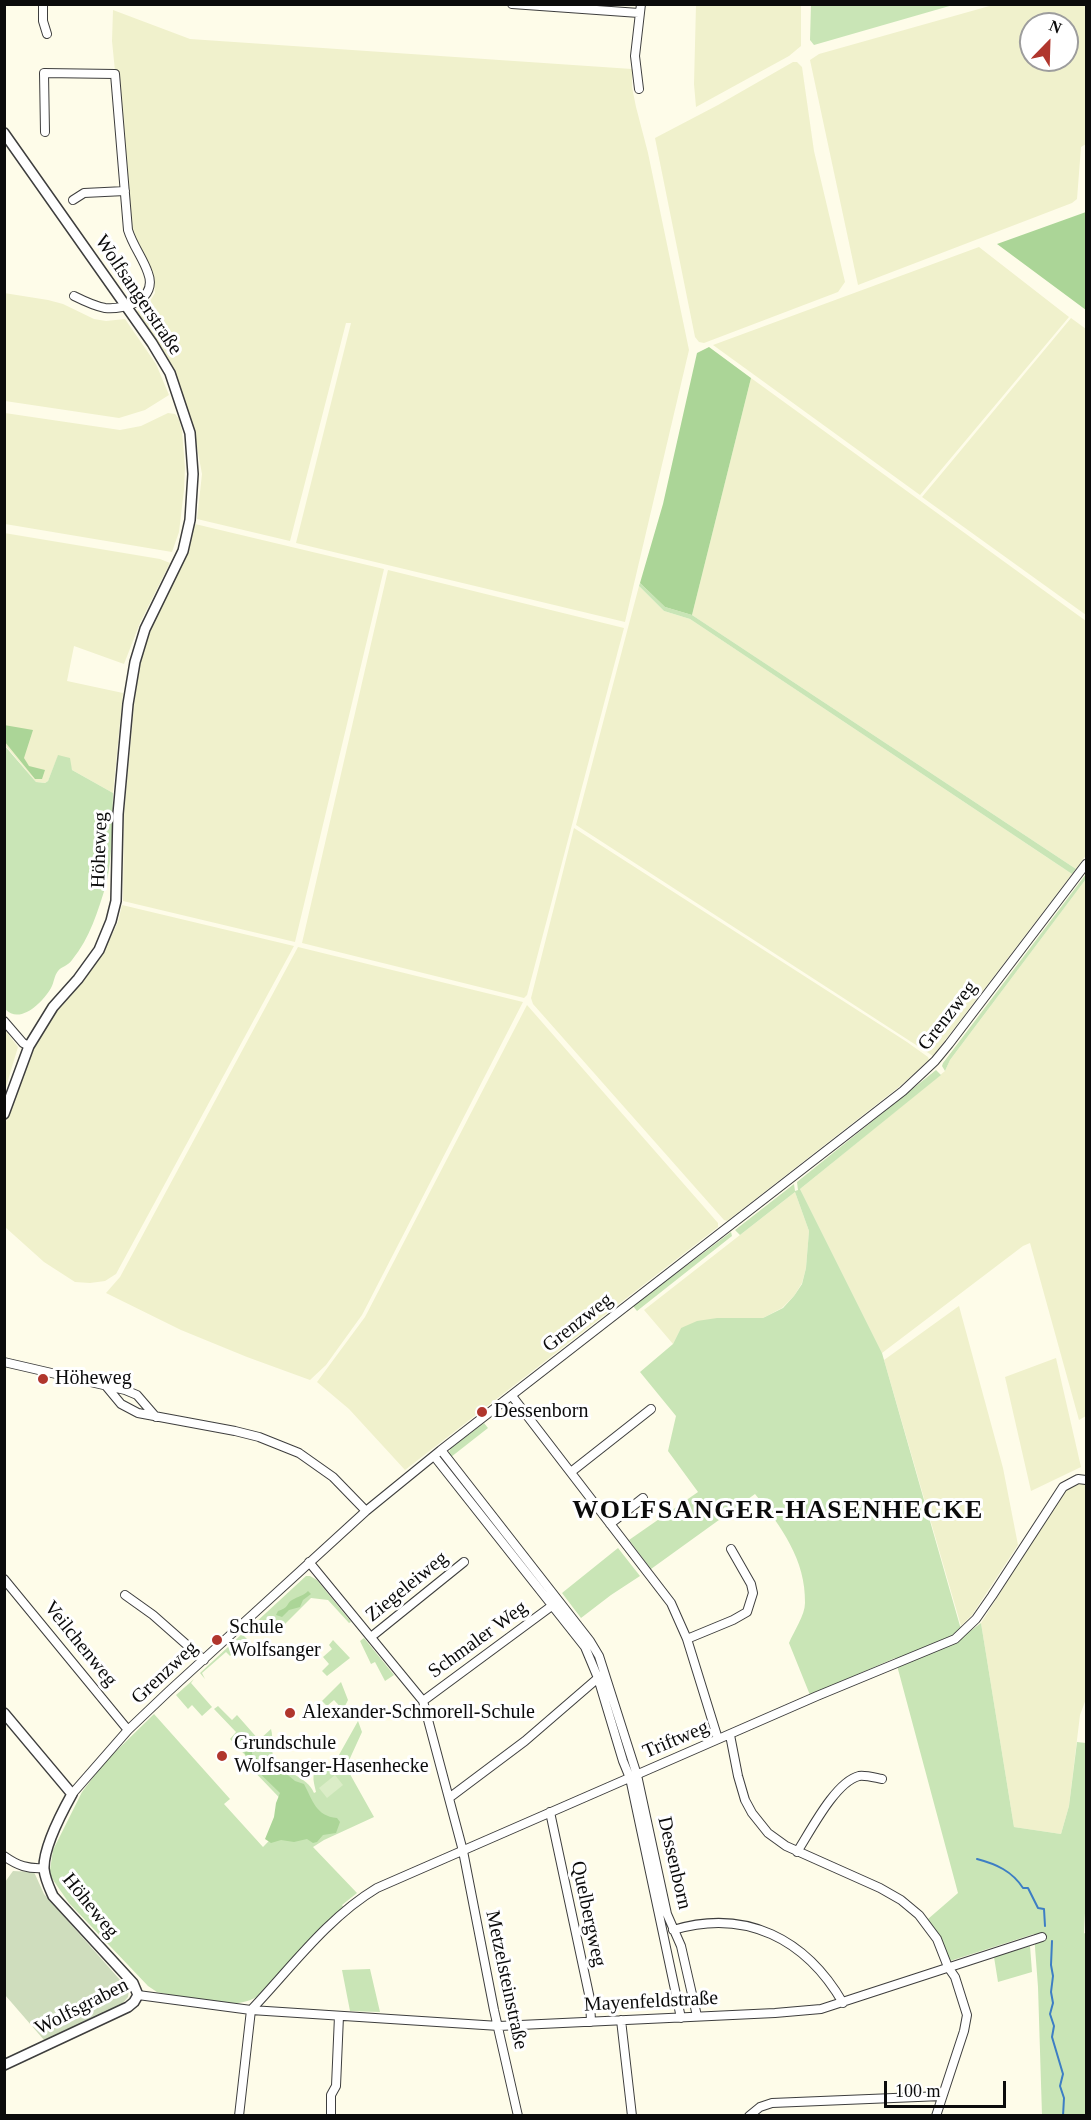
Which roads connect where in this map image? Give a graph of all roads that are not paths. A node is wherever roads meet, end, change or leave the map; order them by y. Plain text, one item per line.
1 (43, 4) edge
2 (512, 4) edge
3 (640, 9) edge
4 (47, 34) dead end
5 (639, 89) dead end
6 (45, 132) dead end
7 (4, 133) edge
8 (125, 191) junction
9 (73, 200) dead end
10 (74, 296) dead end
11 (126, 306) junction
12 (176, 566) joint
13 (1086, 864) edge
14 (4, 1021) edge
15 (28, 1046) junction
16 (4, 1114) edge
17 (4, 1362) edge
18 (106, 1386) junction
19 (512, 1396) junction
20 (651, 1409) dead end
21 (156, 1417) junction
22 (441, 1450) junction
23 (434, 1456) junction
24 (572, 1472) junction
25 (1086, 1480) edge
26 (643, 1498) dead end
27 (366, 1511) junction
28 (610, 1524) junction
29 (731, 1549) dead end
30 (309, 1562) junction
31 (464, 1562) dead end
32 (4, 1579) edge
33 (125, 1595) dead end
34 (553, 1605) junction
35 (371, 1637) junction
36 (687, 1639) junction
37 (204, 1660) junction
38 (598, 1677) junction
39 (423, 1701) junction
40 (4, 1713) edge
41 (128, 1730) junction
42 (730, 1735) junction
43 (718, 1740) junction
44 (634, 1776) junction
45 (882, 1779) dead end
46 (72, 1794) junction
47 (449, 1798) junction
48 (550, 1812) junction
49 (463, 1851) junction
50 (797, 1852) junction
51 (4, 1856) edge
52 (44, 1868) junction
53 (674, 1930) junction
54 (1042, 1936) dead end
55 (948, 1967) junction
56 (138, 1995) junction
57 (843, 2003) junction
58 (251, 2010) junction
59 (339, 2016) junction
60 (697, 2016) junction
61 (681, 2018) junction
62 (621, 2020) junction
63 (591, 2022) junction
64 (499, 2026) junction
65 (4, 2065) edge
66 (942, 2096) junction
67 (239, 2115) edge
68 (331, 2115) edge
69 (518, 2115) edge
70 (632, 2115) edge
71 (749, 2115) edge
72 (936, 2115) edge

1 - 4 street
2 - 3 street
3 - 5 street
6 - 8 street
7 - 11 street, Wolfsangerstraße
8 - 9 street
8 - 11 street
10 - 11 street
11 - 12 street, Wolfsangerstraße
12 - 15 street, Höheweg
13 - 19 street, Grenzweg
14 - 15 street
15 - 16 street, Höheweg
17 - 18 street
18 - 21 street
18 - 21 street
19 - 22 street, Grenzweg
19 - 24 street
20 - 24 street
21 - 27 street
22 - 23 street, Grenzweg
22 - 44 street, Dessenborn
23 - 27 street, Grenzweg
23 - 34 street, Dessenborn
24 - 28 street
25 - 42 street, Triftweg
26 - 28 street
27 - 30 street, Grenzweg
28 - 36 street
29 - 36 street
30 - 35 street
30 - 37 street, Grenzweg
31 - 35 street, Ziegeleiweg
32 - 41 street, Veilchenweg
33 - 37 street
34 - 38 street, Dessenborn
34 - 39 street, Schmaler Weg
35 - 39 street
36 - 43 street
37 - 41 street, Grenzweg
38 - 44 street, Dessenborn
38 - 47 street
39 - 47 street, Metzelsteinstraße
40 - 46 street
41 - 46 street, Grenzweg
42 - 43 street, Triftweg
42 - 50 street
43 - 44 street, Triftweg
44 - 48 street, Triftweg
44 - 53 street, Dessenborn
44 - 61 street, Dessenborn
45 - 50 street
46 - 52 street, Höheweg
47 - 49 street, Metzelsteinstraße
48 - 49 street, Triftweg
48 - 63 street, Quelbergweg
49 - 58 street, Triftweg
49 - 64 street, Metzelsteinstraße
50 - 55 street
51 - 52 street
52 - 56 street, Höheweg
53 - 57 street
53 - 60 street, Dessenborn
54 - 55 street, Mayenfeldstraße
55 - 57 street, Mayenfeldstraße
55 - 66 street
56 - 58 street, Wolfsgraben
56 - 65 street, Wolfsgraben
57 - 60 street, Mayenfeldstraße
58 - 59 street, Mayenfeldstraße
58 - 67 street
59 - 64 street, Mayenfeldstraße
59 - 68 street
60 - 61 street, Mayenfeldstraße
61 - 62 street, Mayenfeldstraße
62 - 63 street, Mayenfeldstraße
62 - 70 street
63 - 64 street, Mayenfeldstraße
64 - 69 street, Metzelsteinstraße
66 - 71 street
66 - 72 street

